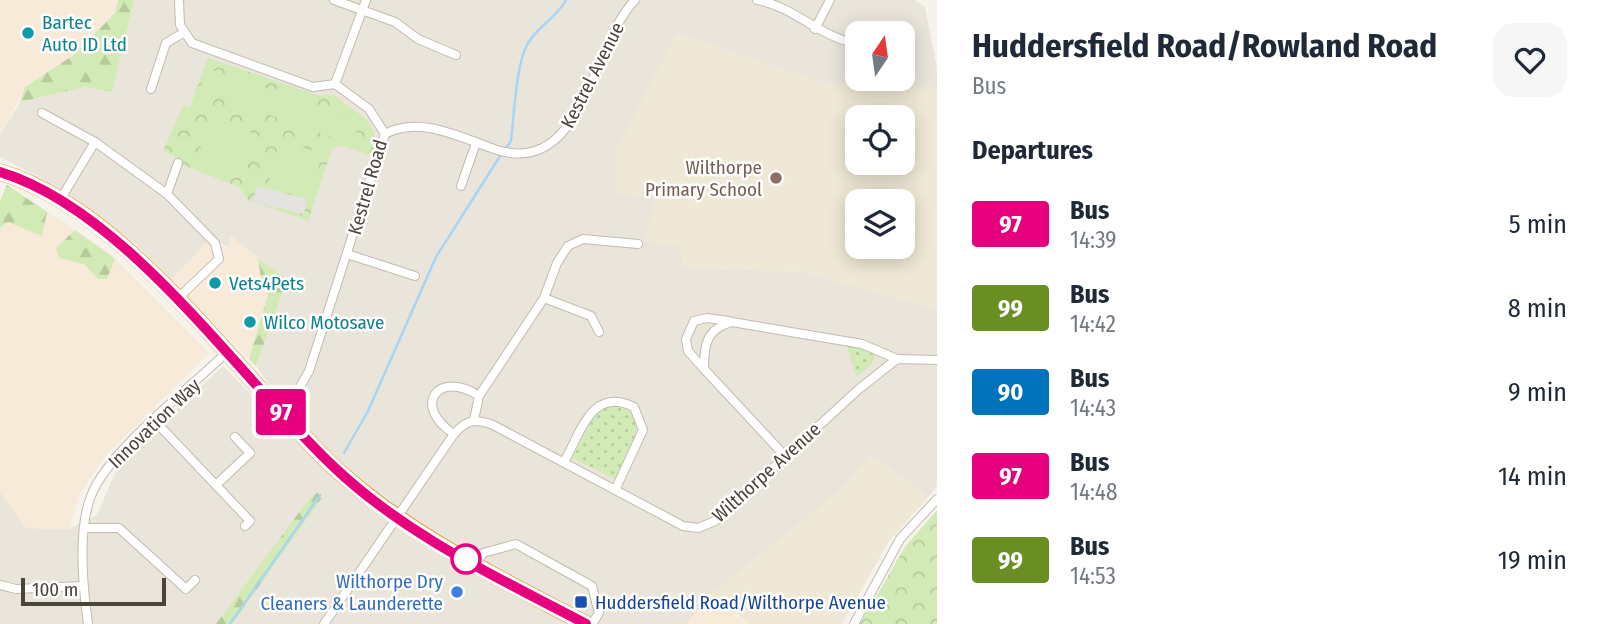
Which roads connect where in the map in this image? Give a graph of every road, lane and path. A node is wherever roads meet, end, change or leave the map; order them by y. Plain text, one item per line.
1 (179, 0) edge
2 (334, 0) edge
3 (366, 0) edge
4 (635, 0) edge
5 (757, 0) edge
6 (830, 0) edge
7 (363, 10) junction
8 (815, 29) junction
9 (183, 33) junction
10 (845, 39) edge
11 (456, 55) dead end
12 (159, 66) junction
13 (169, 69) dead end
14 (335, 84) junction
15 (151, 89) dead end
16 (41, 113) dead end
17 (384, 134) junction
18 (95, 142) junction
19 (476, 143) junction
20 (178, 163) dead end
21 (0, 172) edge
22 (461, 186) dead end
23 (167, 194) junction
24 (60, 200) junction
25 (638, 244) dead end
26 (347, 254) junction
27 (415, 276) dead end
28 (544, 298) junction
29 (176, 300) junction
30 (732, 322) junction
31 (599, 332) dead end
32 (226, 353) junction
33 (897, 359) junction
34 (937, 360) edge
35 (704, 369) junction
36 (479, 396) junction
37 (278, 408) junction
38 (474, 420) junction
39 (155, 421) junction
40 (454, 434) junction
41 (235, 437) dead end
42 (785, 456) junction
43 (565, 462) junction
44 (216, 485) junction
45 (616, 488) junction
46 (937, 499) edge
47 (396, 519) junction
48 (245, 526) dead end
49 (85, 528) junction
50 (476, 565) junction
51 (195, 580) dead end
52 (0, 585) edge
53 (83, 586) junction
54 (88, 624) edge
55 (324, 624) edge
56 (586, 624) edge
57 (592, 624) edge
58 (854, 624) edge

1 - 9 street
2 - 7 street
3 - 7 street
4 - 19 street, Kestrel Avenue
5 - 8 street
6 - 8 street
7 - 11 street
7 - 14 street
8 - 10 street
9 - 12 street
9 - 14 street
12 - 13 street
12 - 15 street
14 - 17 street, Kestrel Road
16 - 18 street
17 - 19 street, Kestrel Avenue
17 - 26 street, Kestrel Road
18 - 23 street
18 - 24 street
19 - 22 street
20 - 23 street
21 - 24 highway
23 - 29 street
24 - 29 highway
25 - 28 street
26 - 27 street
26 - 37 street, Kestrel Road
28 - 31 street
28 - 36 street
29 - 32 highway
30 - 33 street
30 - 35 street
30 - 35 street
32 - 37 highway
32 - 39 street, Innovation Way
33 - 34 street
33 - 42 street, Wilthorpe Avenue
35 - 42 street
36 - 38 street
36 - 40 street
37 - 47 highway
38 - 40 street
38 - 43 street, Wilthorpe Avenue
39 - 44 street
39 - 49 street, Innovation Way
40 - 47 street
41 - 44 street
42 - 45 street, Wilthorpe Avenue
43 - 45 street, Wilthorpe Avenue
43 - 45 street
44 - 48 street
46 - 58 street
47 - 50 highway
47 - 55 street
49 - 51 street
49 - 53 street, Innovation Way
50 - 56 highway
50 - 57 street
52 - 53 street
53 - 54 street, Innovation Way

